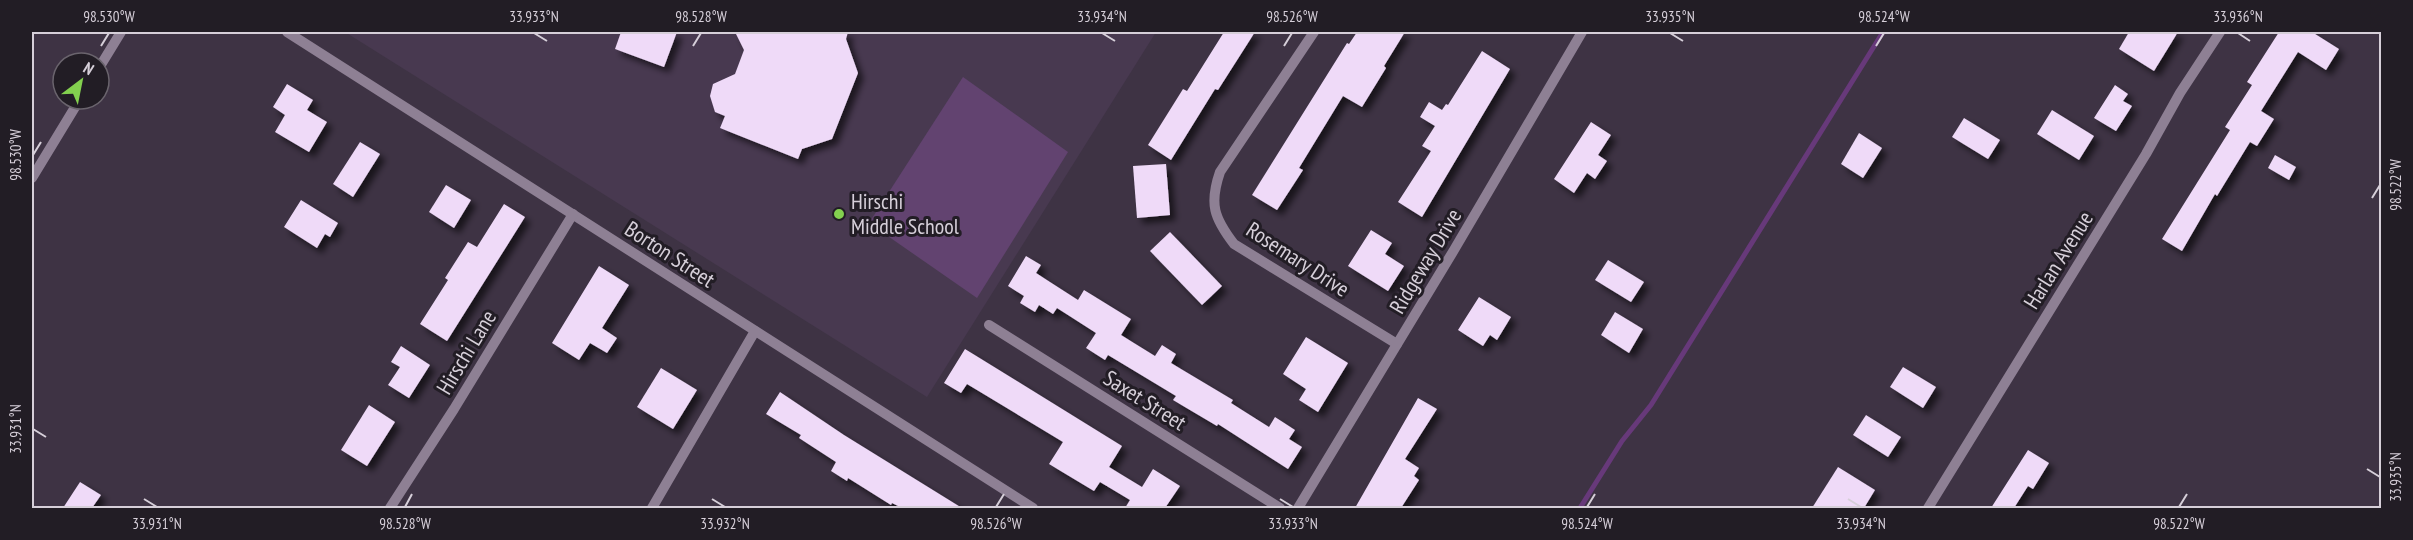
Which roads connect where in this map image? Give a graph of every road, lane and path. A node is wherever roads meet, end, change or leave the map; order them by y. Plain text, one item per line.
1 (121, 32) edge
2 (286, 32) edge
3 (1314, 32) edge
4 (1582, 32) edge
5 (2220, 32) edge
6 (109, 51) edge
7 (73, 111) edge
8 (32, 178) edge
9 (573, 214) junction
10 (989, 326) dead end
11 (755, 331) junction
12 (1397, 344) junction
13 (390, 508) edge
14 (652, 508) edge
15 (1033, 508) edge
16 (1280, 508) edge
17 (1298, 508) edge
18 (1928, 508) edge

1 - 6 street
2 - 9 street, Borton Street
3 - 12 street, Rosemary Drive
4 - 12 street, Ridgeway Drive
5 - 18 street, Harlan Avenue
7 - 8 street
9 - 11 street, Borton Street
9 - 13 street, Hirschi Lane
10 - 16 street, Saxet Street
11 - 14 street
11 - 15 street, Borton Street
12 - 17 street, Ridgeway Drive

